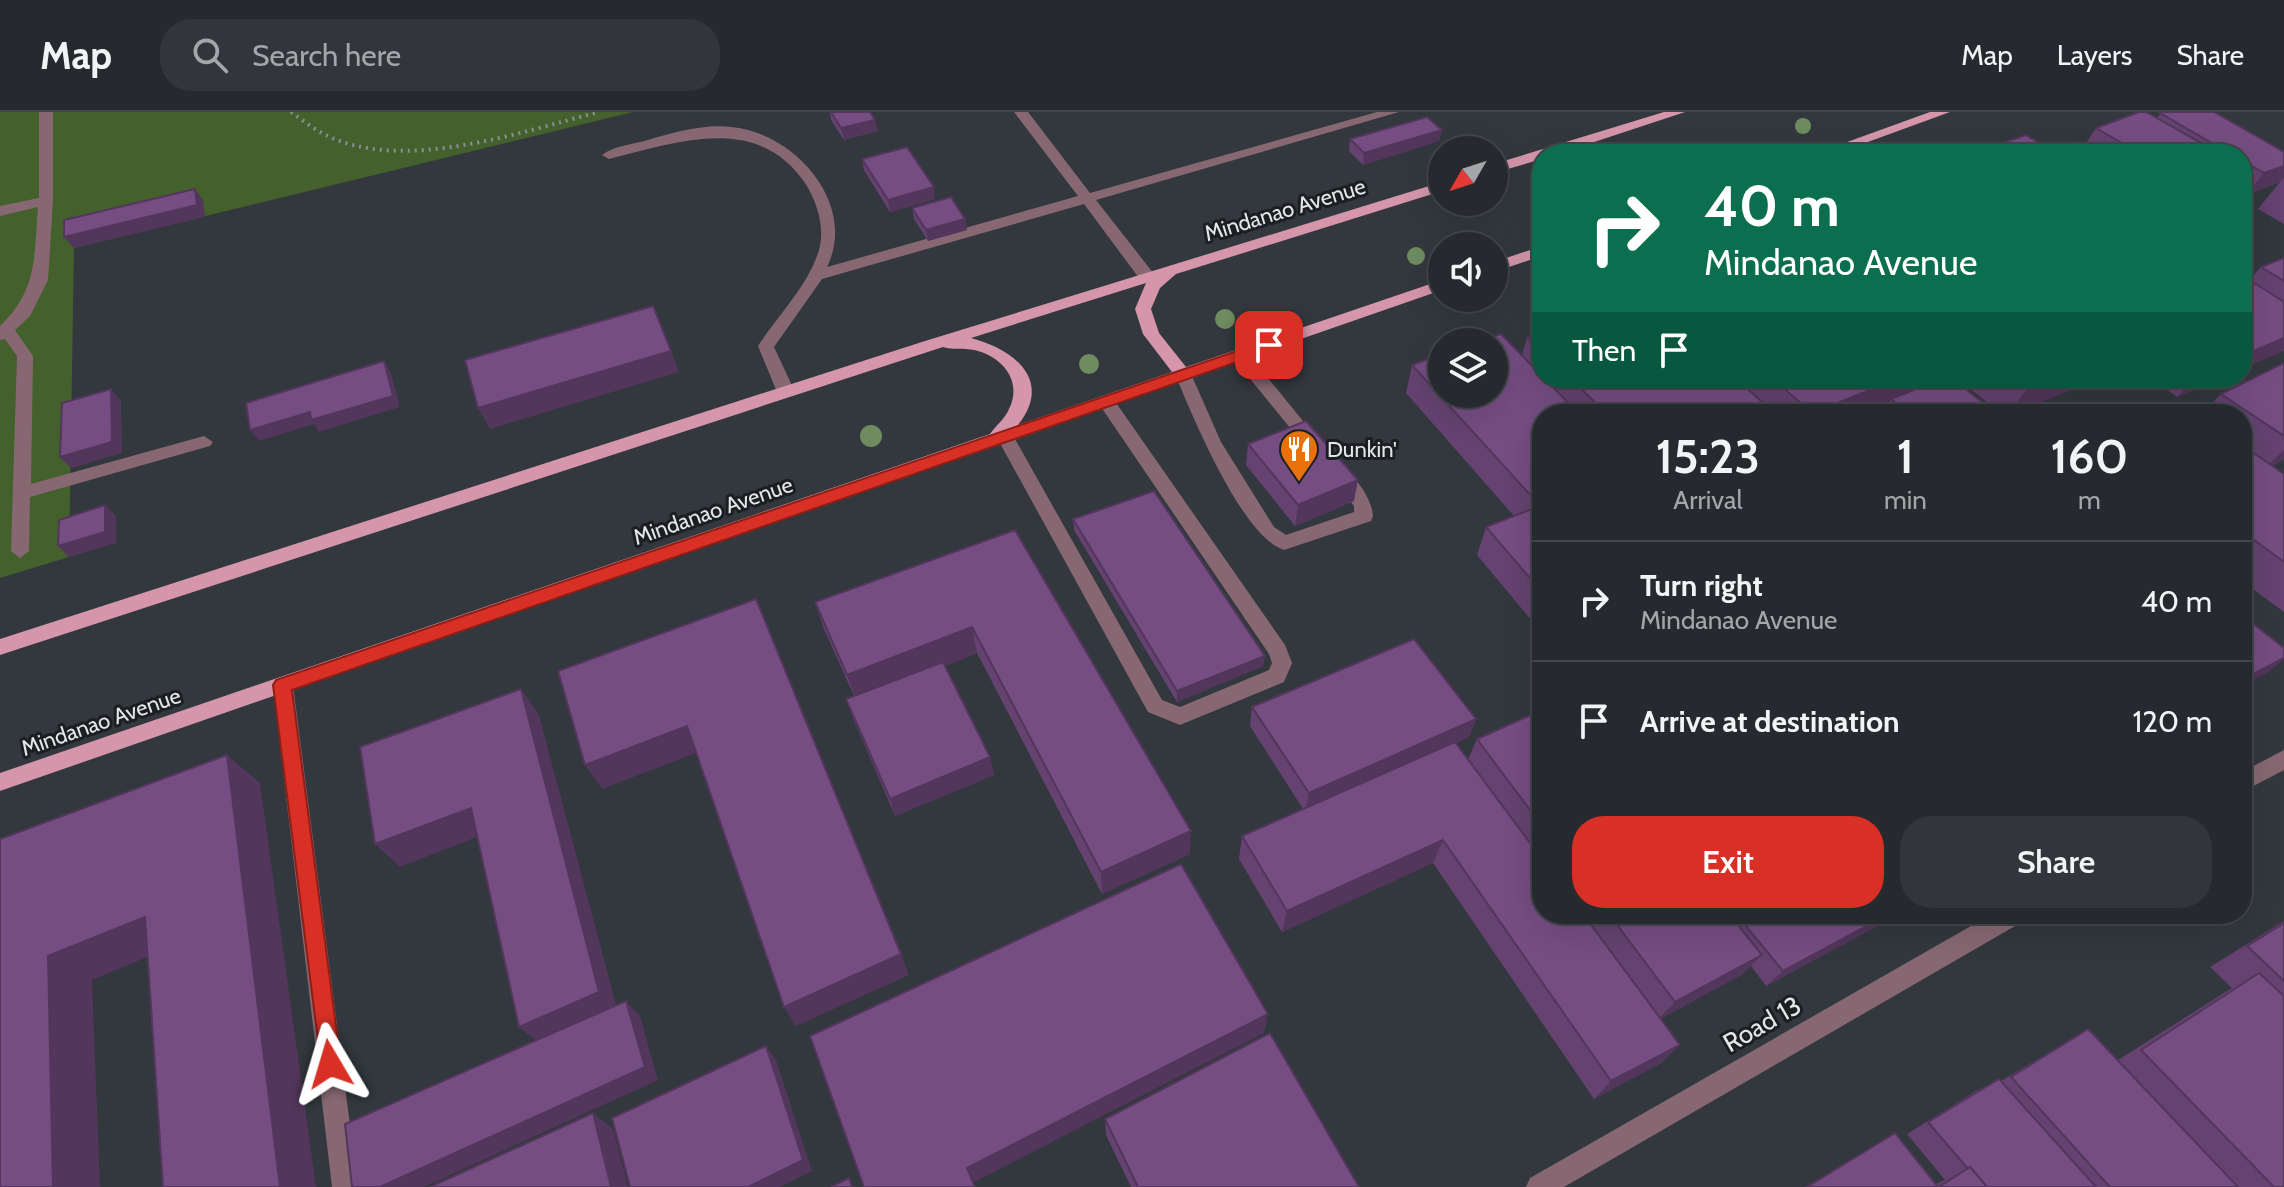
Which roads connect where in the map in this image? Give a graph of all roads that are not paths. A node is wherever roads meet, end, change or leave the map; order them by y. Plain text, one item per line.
1 (46, 112) edge
2 (1021, 112) edge
3 (1392, 112) edge
4 (1678, 112) edge
5 (1943, 112) edge
6 (1372, 115) edge
7 (1575, 144) edge
8 (1850, 144) edge
9 (609, 155) dead end
10 (1532, 157) edge
11 (1508, 165) edge
12 (1428, 190) edge
13 (1087, 198) junction
14 (46, 201) junction
15 (0, 211) edge
16 (1532, 254) edge
17 (1508, 262) edge
18 (1178, 268) junction
19 (813, 276) junction
20 (1148, 278) junction
21 (1428, 290) edge
22 (2, 333) edge
23 (931, 345) junction
24 (1240, 355) junction
25 (1183, 374) junction
26 (1945, 388) edge
27 (786, 392) junction
28 (1106, 401) junction
29 (1965, 404) edge
30 (1005, 436) junction
31 (204, 442) dead end
32 (978, 445) junction
33 (22, 493) junction
34 (20, 551) dead end
35 (0, 647) edge
36 (283, 685) junction
37 (2284, 759) edge
38 (2252, 777) edge
39 (0, 782) edge
40 (1997, 924) edge
41 (345, 1187) edge
42 (1539, 1187) edge

1 - 14 street
2 - 13 street
3 - 6 street
4 - 7 main road
5 - 8 main road
6 - 13 street
9 - 19 street
10 - 11 main road
12 - 18 main road, Mindanao Avenue
13 - 19 street
13 - 20 street
14 - 15 street
14 - 22 street
16 - 17 main road
18 - 20 main road, Mindanao Avenue
18 - 25 main road
19 - 27 street
20 - 23 main road, Mindanao Avenue
21 - 24 main road, Mindanao Avenue
22 - 33 street
23 - 27 main road, Mindanao Avenue
23 - 32 main road
24 - 25 main road, Mindanao Avenue
24 - 25 street
25 - 28 main road, Mindanao Avenue
26 - 29 street
27 - 35 main road, Mindanao Avenue
28 - 30 main road, Mindanao Avenue
28 - 30 street
30 - 32 main road, Mindanao Avenue
31 - 33 street
32 - 36 main road, Mindanao Avenue
33 - 34 street
36 - 39 main road, Mindanao Avenue
36 - 41 street
37 - 38 street
40 - 42 street, Road 13

